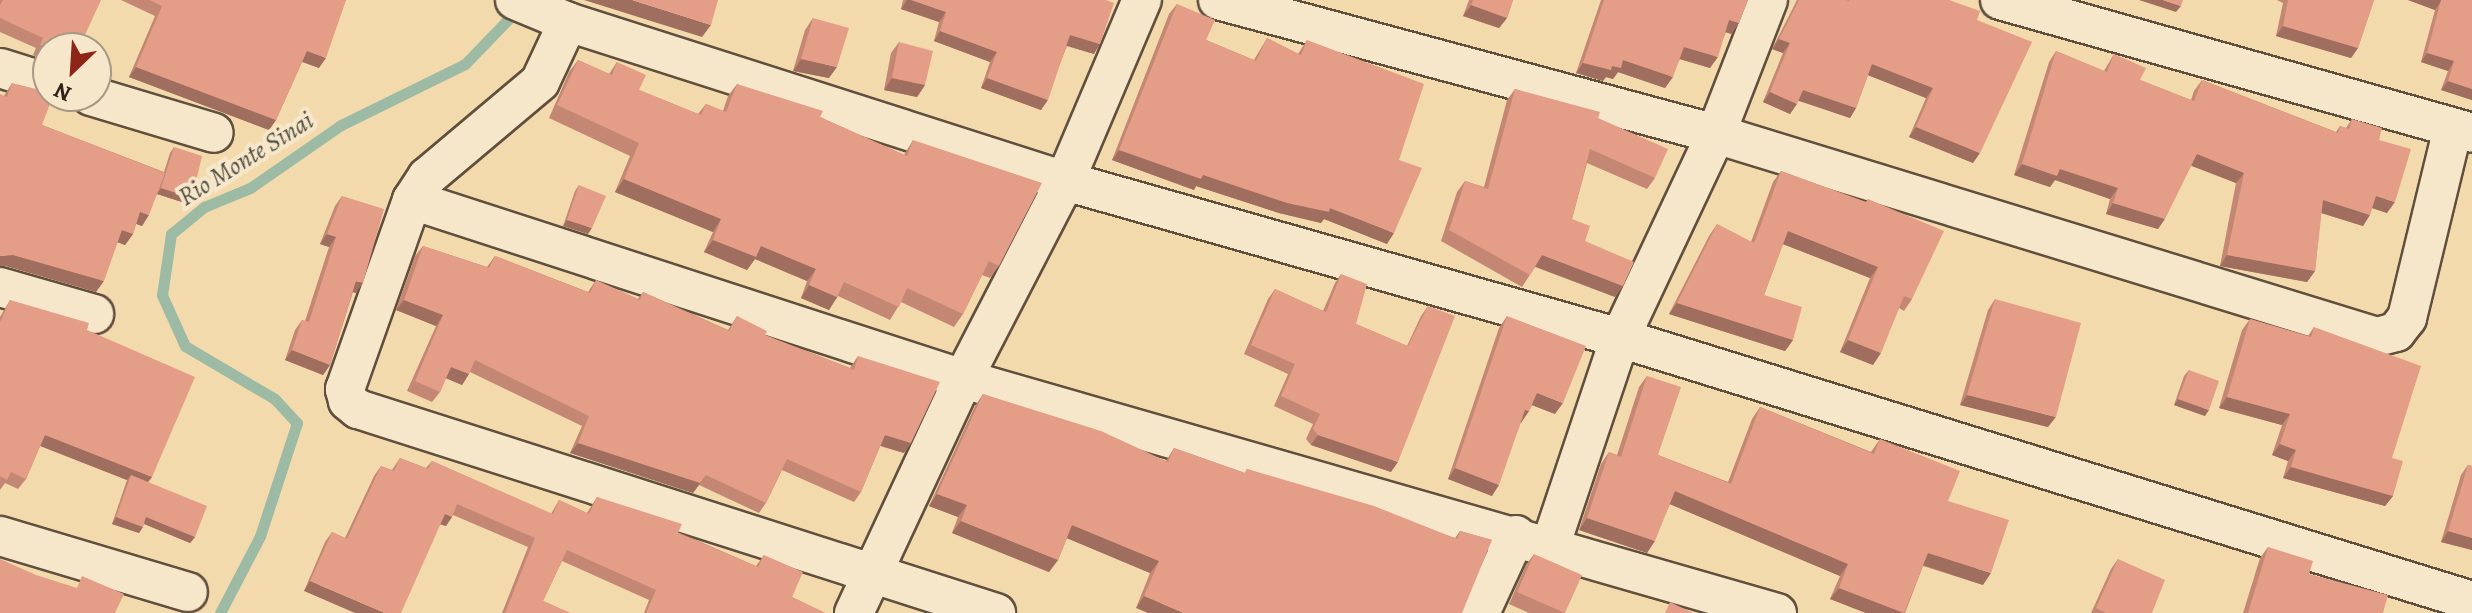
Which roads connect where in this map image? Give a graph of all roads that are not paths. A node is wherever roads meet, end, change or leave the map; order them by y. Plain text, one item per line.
1 (1142, 0) edge
2 (1218, 0) edge
3 (1768, 0) edge
4 (2000, 0) edge
5 (540, 11) edge
6 (0, 68) edge
7 (32, 78) edge
8 (112, 102) edge
9 (2463, 130) edge
10 (214, 133) dead end
11 (1716, 134) junction
12 (1065, 181) junction
13 (412, 200) junction
14 (0, 287) edge
15 (94, 314) dead end
16 (1620, 338) junction
17 (963, 379) junction
18 (0, 536) edge
19 (1533, 541) junction
20 (869, 576) junction
21 (188, 592) dead end
22 (2472, 601) edge
23 (854, 613) edge
24 (996, 613) edge
25 (1480, 613) edge
26 (1777, 613) edge

1 - 12 street
2 - 11 street
3 - 11 street
4 - 9 street
5 - 12 street
5 - 13 street
6 - 7 street
8 - 10 street
9 - 11 street
11 - 16 street
12 - 16 street
12 - 17 street
13 - 17 street
13 - 20 street
14 - 15 street
16 - 19 street
16 - 22 street
17 - 19 street
17 - 20 street
18 - 21 street
19 - 25 street
19 - 26 street
20 - 23 street
20 - 24 street

